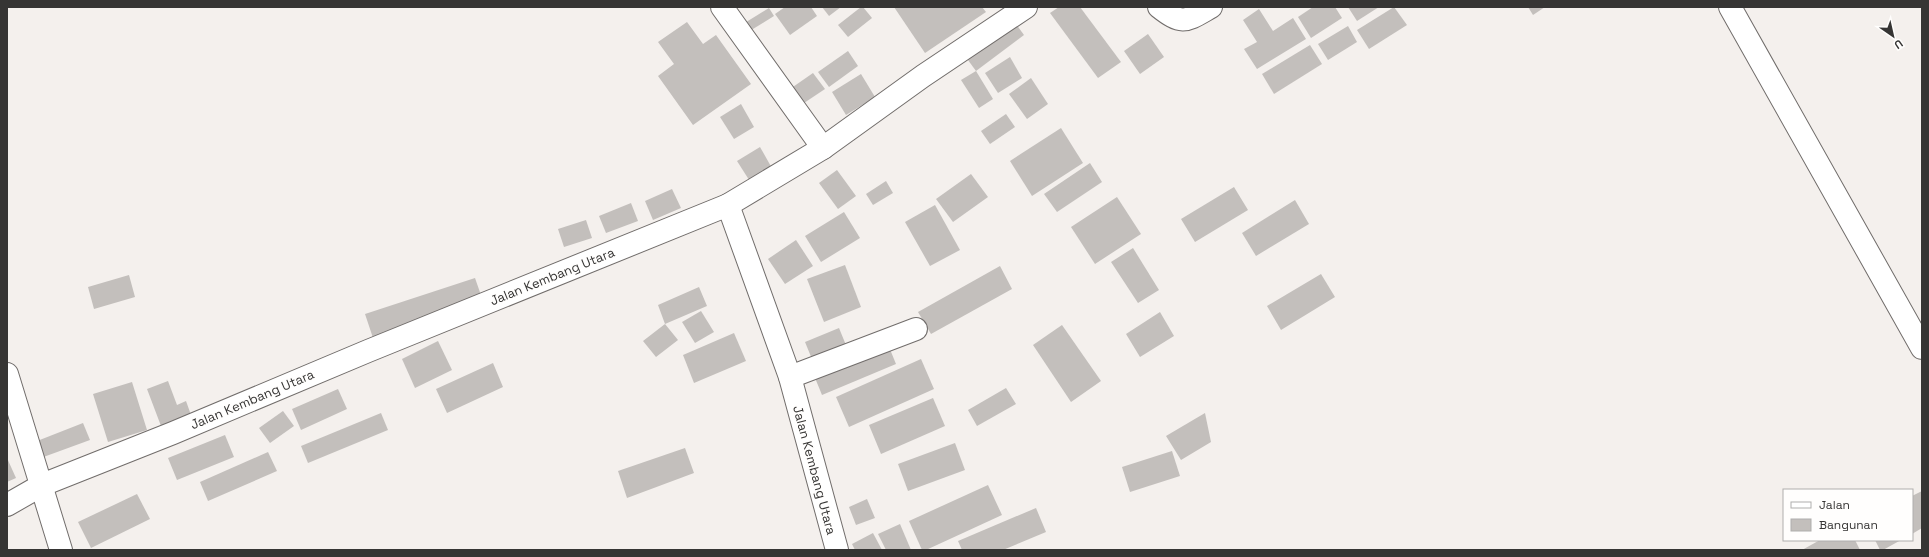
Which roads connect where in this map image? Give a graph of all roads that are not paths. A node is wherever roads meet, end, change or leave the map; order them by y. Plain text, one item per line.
1 (722, 7) edge
2 (1026, 7) edge
3 (1159, 7) edge
4 (1211, 7) edge
5 (1730, 7) edge
6 (823, 148) junction
7 (728, 206) junction
8 (916, 329) dead end
9 (1922, 348) edge
10 (7, 374) edge
11 (790, 377) junction
12 (42, 485) junction
13 (7, 505) edge
14 (61, 550) edge
15 (837, 550) edge

1 - 6 street
2 - 6 street
3 - 4 street
5 - 9 street
6 - 7 street
7 - 11 street, Jalan Kembang Utara
7 - 12 street, Jalan Kembang Utara
8 - 11 street
10 - 12 street
11 - 15 street, Jalan Kembang Utara
12 - 13 street, Jalan Kembang Utara
12 - 14 street

